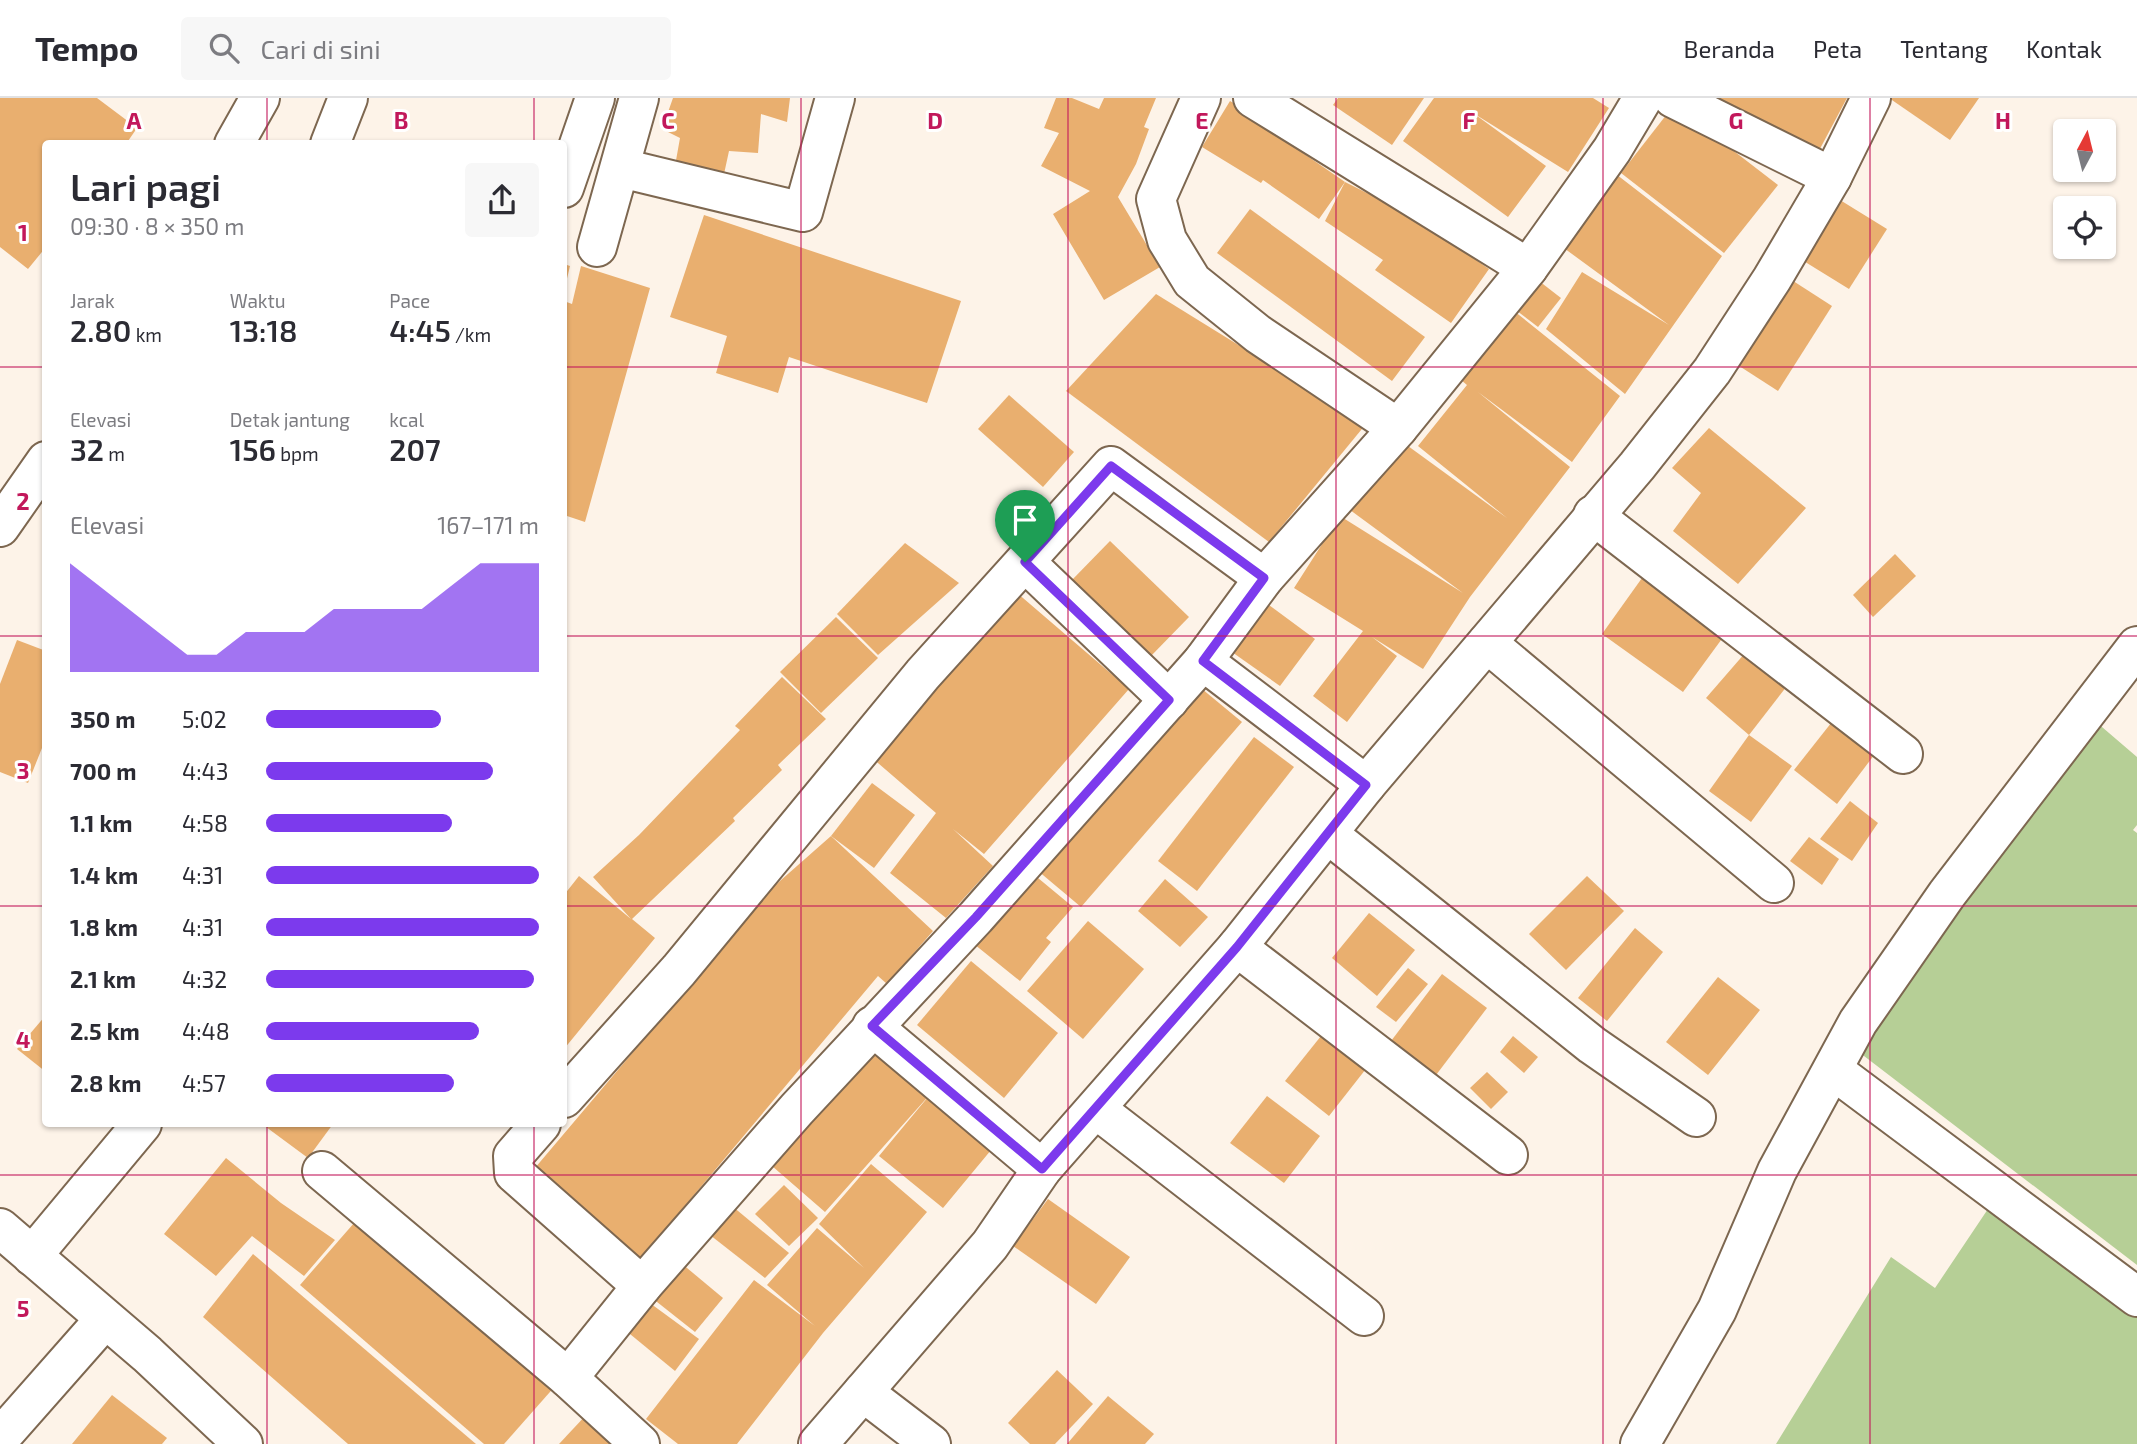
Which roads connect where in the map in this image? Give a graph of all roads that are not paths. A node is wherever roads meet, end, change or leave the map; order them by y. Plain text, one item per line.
1 (260, 98) edge
2 (348, 98) edge
3 (596, 98) edge
4 (639, 98) edge
5 (835, 98) edge
6 (1201, 98) edge
7 (1253, 98) edge
8 (1643, 98) edge
9 (1673, 98) edge
10 (1871, 98) edge
11 (236, 140) edge
12 (332, 140) edge
13 (621, 168) junction
14 (1832, 177) junction
15 (567, 180) edge
16 (597, 247) dead end
17 (1528, 268) junction
18 (1398, 428) junction
19 (42, 467) edge
20 (1594, 516) junction
21 (0, 527) edge
22 (1025, 562) junction
23 (1264, 578) junction
24 (1487, 643) junction
25 (2137, 646) edge
26 (1203, 661) junction
27 (1169, 700) junction
28 (1903, 754) dead end
29 (1366, 785) junction
30 (1328, 834) junction
31 (1774, 883) dead end
32 (1237, 947) junction
33 (872, 1026) junction
34 (1833, 1070) junction
35 (567, 1095) edge
36 (1096, 1109) junction
37 (1696, 1117) dead end
38 (140, 1127) edge
39 (538, 1127) edge
40 (1508, 1155) dead end
41 (1042, 1169) junction
42 (322, 1171) dead end
43 (0, 1228) edge
44 (32, 1256) junction
45 (642, 1286) junction
46 (2137, 1297) edge
47 (1364, 1316) dead end
48 (105, 1319) junction
49 (568, 1378) junction
50 (863, 1392) junction
51 (0, 1438) edge
52 (243, 1444) edge
53 (639, 1444) edge
54 (818, 1444) edge
55 (931, 1444) edge
56 (1640, 1444) edge

1 - 11 street
2 - 12 street
3 - 15 street
4 - 13 street
5 - 13 street
6 - 18 street
7 - 17 street
8 - 17 street
9 - 14 street
10 - 14 street
13 - 16 street
14 - 20 street
17 - 18 street
18 - 23 street
19 - 21 street
20 - 24 street
20 - 28 street
22 - 23 street
22 - 27 street
22 - 35 street
23 - 26 street
24 - 29 street
24 - 31 street
25 - 34 street
26 - 27 street
26 - 29 street
27 - 33 street
29 - 30 street
30 - 32 street
30 - 37 street
32 - 36 street
32 - 40 street
33 - 41 street
33 - 45 street
34 - 46 street
34 - 56 street
36 - 41 street
36 - 47 street
38 - 44 street
39 - 45 street
41 - 50 street
42 - 49 street
43 - 44 street
44 - 48 street
45 - 49 street
48 - 51 street
48 - 52 street
49 - 53 street
50 - 54 street
50 - 55 street

